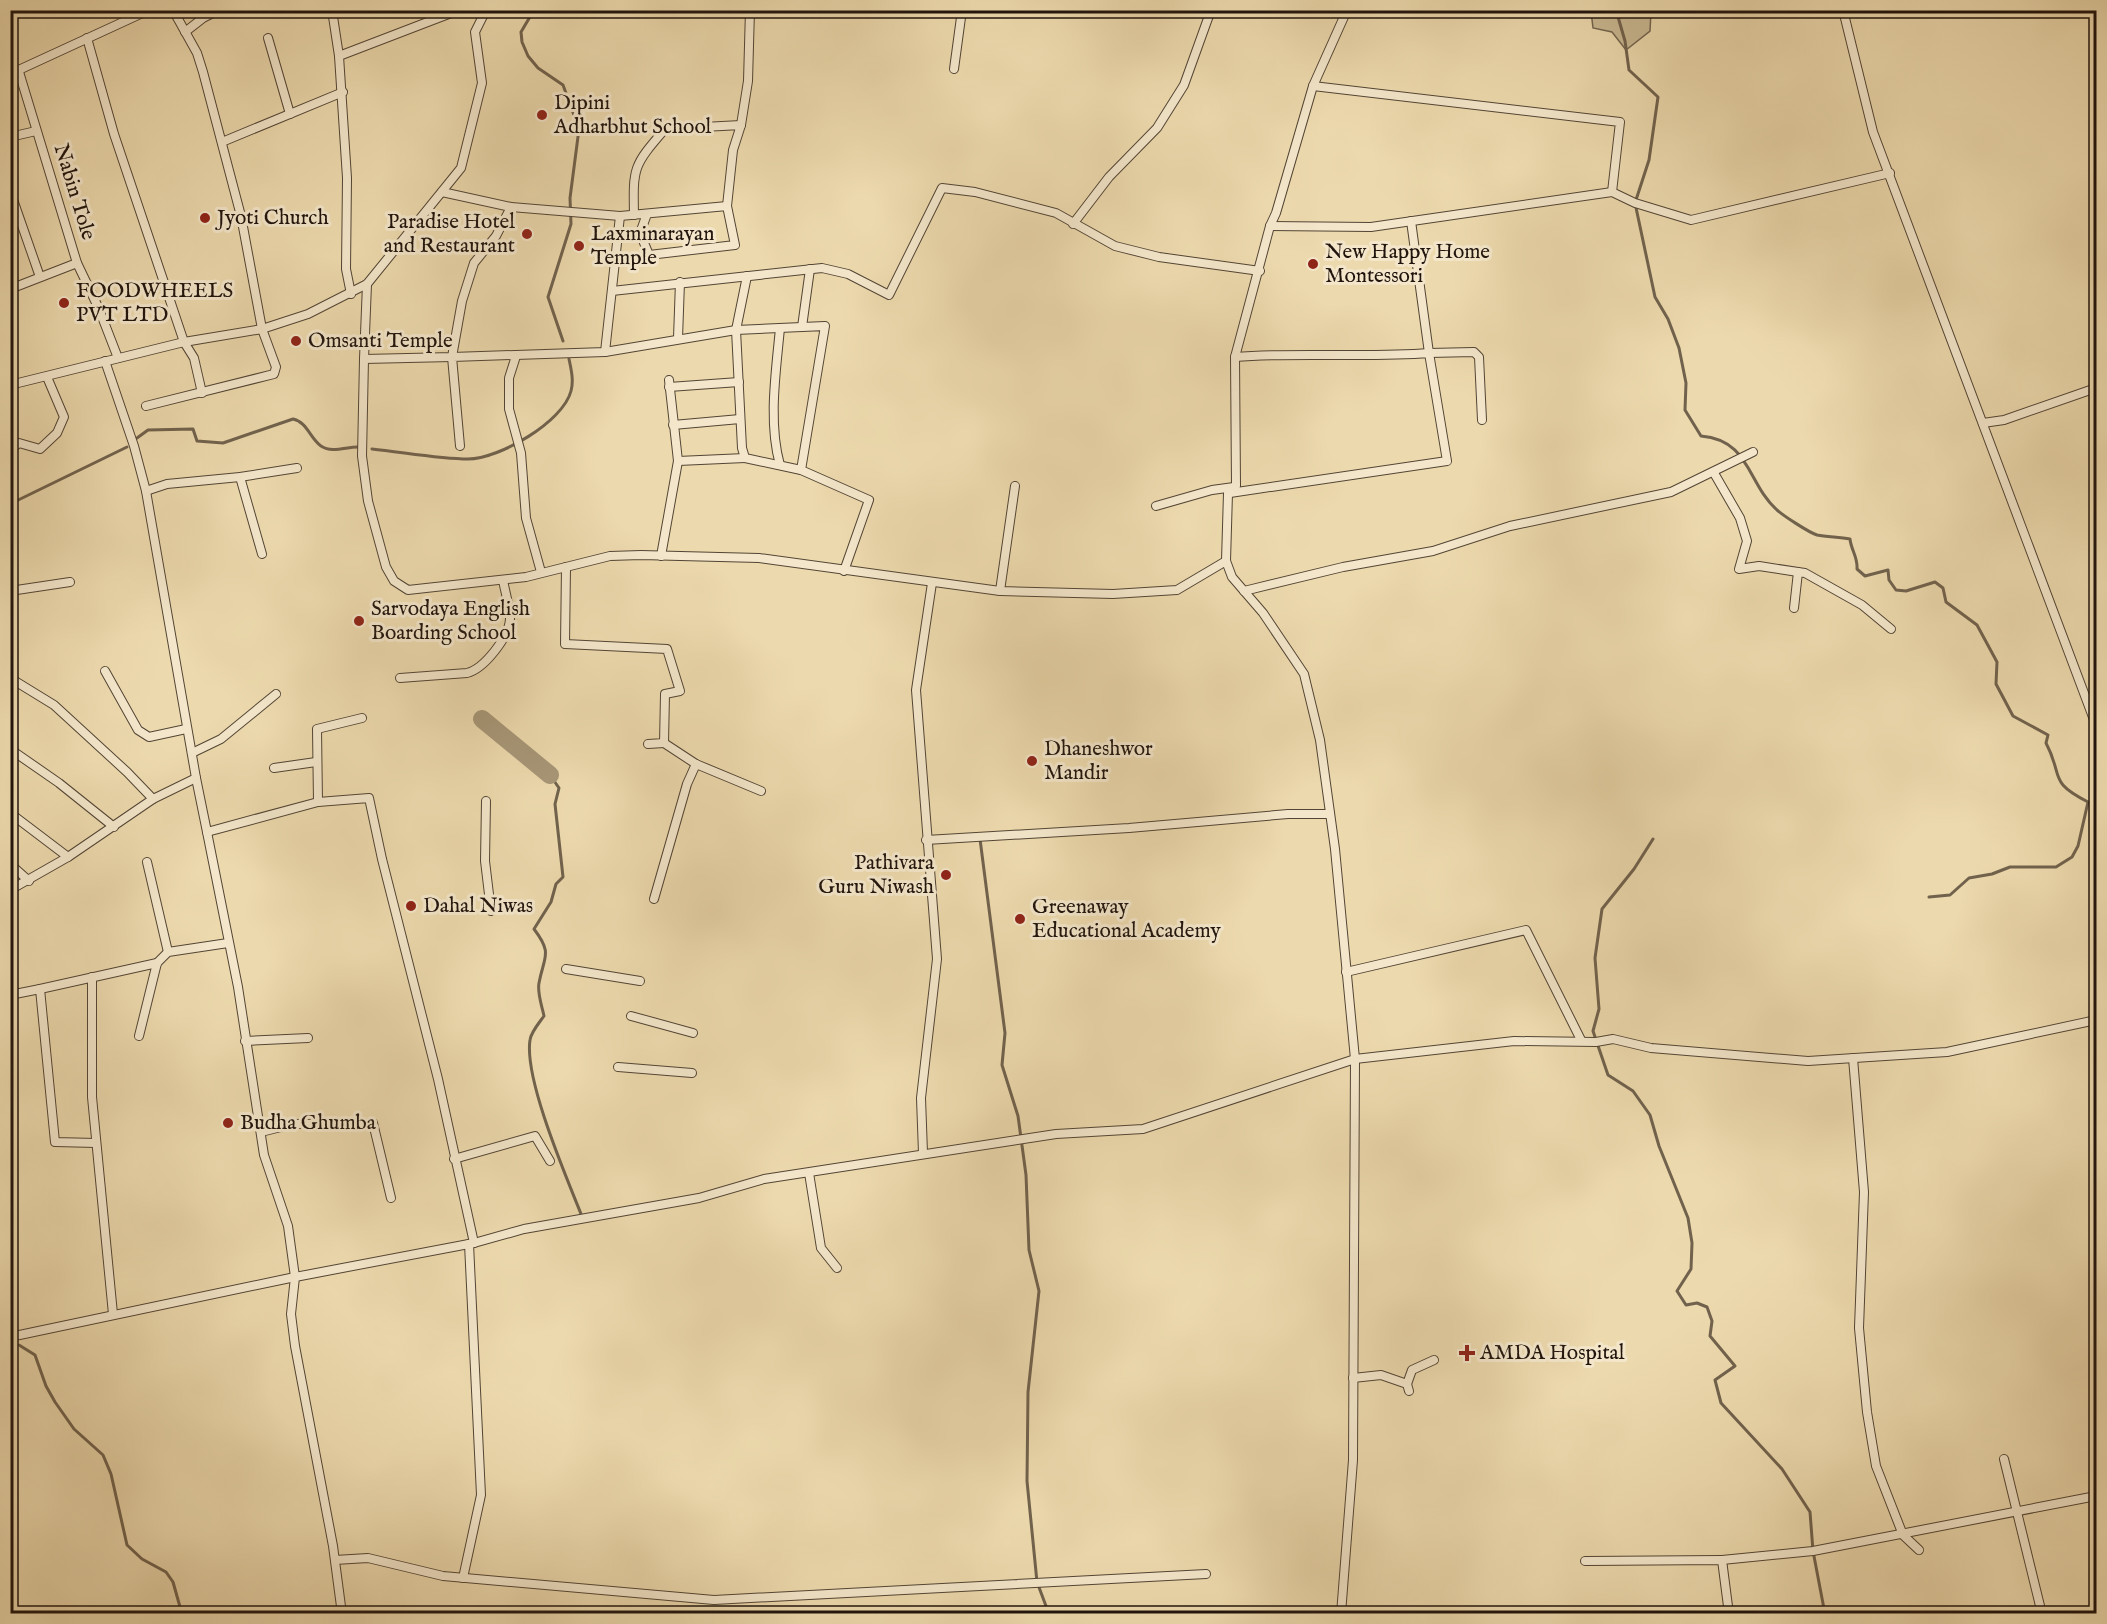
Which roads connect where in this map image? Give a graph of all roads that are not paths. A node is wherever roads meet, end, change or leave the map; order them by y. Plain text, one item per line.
1 (148, 10) edge
2 (173, 10) edge
3 (219, 10) edge
4 (332, 10) edge
5 (459, 10) edge
6 (486, 10) edge
7 (750, 10) edge
8 (962, 10) edge
9 (1211, 10) edge
10 (1843, 10) edge
11 (1345, 11) edge
12 (185, 32) junction
13 (87, 38) junction
14 (268, 38) dead end
15 (339, 56) junction
16 (954, 69) dead end
17 (15, 73) edge
18 (1313, 86) junction
19 (343, 92) junction
20 (290, 114) junction
21 (741, 125) junction
22 (36, 131) junction
23 (10, 137) edge
24 (222, 142) junction
25 (1890, 173) junction
26 (10, 191) edge
27 (442, 192) junction
28 (1612, 192) junction
29 (727, 206) junction
30 (511, 207) junction
31 (647, 214) junction
32 (633, 215) junction
33 (620, 216) junction
34 (1411, 220) junction
35 (1073, 224) junction
36 (1270, 226) junction
37 (77, 263) junction
38 (810, 269) junction
39 (1260, 271) junction
40 (747, 276) junction
41 (40, 277) junction
42 (680, 282) junction
43 (367, 284) junction
44 (10, 289) edge
45 (612, 291) junction
46 (351, 294) junction
47 (801, 327) junction
48 (780, 328) junction
49 (262, 329) junction
50 (736, 330) junction
51 (678, 338) junction
52 (184, 342) junction
53 (605, 352) junction
54 (1429, 353) junction
55 (516, 356) junction
56 (452, 357) junction
57 (1235, 357) junction
58 (118, 358) junction
59 (364, 359) junction
60 (105, 361) junction
61 (47, 377) junction
62 (739, 382) junction
63 (10, 385) edge
64 (2097, 388) edge
65 (202, 393) junction
66 (146, 406) dead end
67 (740, 418) junction
68 (1482, 420) dead end
69 (1983, 423) junction
70 (673, 425) junction
71 (460, 446) dead end
72 (10, 450) edge
73 (1753, 452) dead end
74 (745, 458) junction
75 (678, 461) junction
76 (780, 465) junction
77 (297, 468) dead end
78 (801, 470) junction
79 (1713, 473) junction
80 (240, 477) junction
81 (1015, 486) dead end
82 (1236, 486) junction
83 (146, 491) junction
84 (1228, 493) junction
85 (1156, 506) dead end
86 (262, 554) dead end
87 (661, 556) junction
88 (1226, 561) junction
89 (566, 567) junction
90 (844, 570) junction
91 (541, 572) junction
92 (1798, 572) junction
93 (503, 580) junction
94 (70, 582) dead end
95 (932, 584) junction
96 (10, 591) edge
97 (1000, 591) junction
98 (1244, 591) junction
99 (1794, 608) dead end
100 (1891, 629) dead end
101 (105, 671) dead end
102 (10, 678) edge
103 (400, 678) dead end
104 (276, 694) dead end
105 (362, 718) dead end
106 (2097, 725) edge
107 (186, 729) junction
108 (664, 742) junction
109 (648, 744) dead end
110 (10, 749) edge
111 (192, 753) junction
112 (316, 762) junction
113 (696, 764) junction
114 (274, 768) dead end
115 (196, 778) junction
116 (761, 791) dead end
117 (153, 799) junction
118 (486, 801) dead end
119 (318, 802) junction
120 (10, 813) edge
121 (1330, 814) junction
122 (114, 827) junction
123 (207, 832) junction
124 (926, 840) junction
125 (68, 857) junction
126 (147, 862) dead end
127 (10, 864) edge
128 (29, 881) junction
129 (10, 890) edge
130 (654, 900) dead end
131 (491, 911) dead end
132 (228, 943) junction
133 (168, 952) junction
134 (157, 963) junction
135 (566, 969) dead end
136 (1346, 972) junction
137 (92, 977) junction
138 (640, 981) dead end
139 (40, 989) junction
140 (10, 995) edge
141 (632, 1016) dead end
142 (2097, 1020) edge
143 (693, 1033) dead end
144 (139, 1036) dead end
145 (308, 1038) dead end
146 (1581, 1040) junction
147 (245, 1041) junction
148 (1355, 1059) junction
149 (1853, 1059) junction
150 (618, 1067) dead end
151 (692, 1073) dead end
152 (261, 1132) junction
153 (96, 1143) junction
154 (923, 1153) junction
155 (454, 1160) junction
156 (550, 1161) dead end
157 (809, 1173) junction
158 (391, 1198) dead end
159 (471, 1244) junction
160 (837, 1268) dead end
161 (295, 1277) junction
162 (113, 1314) junction
163 (10, 1337) edge
164 (1434, 1360) dead end
165 (1353, 1378) junction
166 (2004, 1459) dead end
167 (2097, 1496) edge
168 (2017, 1512) junction
169 (1903, 1535) junction
170 (1919, 1550) dead end
171 (335, 1560) junction
172 (1722, 1560) junction
173 (1585, 1561) dead end
174 (1206, 1574) dead end
175 (463, 1578) junction
176 (342, 1614) edge
177 (1341, 1614) edge
178 (1729, 1614) edge
179 (2042, 1614) edge

1 - 13 street
2 - 12 street
3 - 12 street
4 - 15 street
5 - 15 street
6 - 27 street
7 - 21 street
8 - 16 street
9 - 35 street
10 - 25 street
11 - 18 street
12 - 24 street
13 - 17 street
13 - 52 street
14 - 20 street
15 - 19 street
17 - 22 street, Nabin Tole
18 - 28 street
18 - 36 street
19 - 20 street
19 - 46 street
20 - 24 street
21 - 29 street
21 - 32 street
22 - 23 street, Nabin Tole
22 - 37 street, Nabin Tole
24 - 49 street
25 - 28 street
25 - 69 street
26 - 41 street
27 - 30 street
27 - 43 street
28 - 34 street
29 - 31 street
29 - 31 street
30 - 33 street
30 - 56 street
31 - 32 street
32 - 33 street
33 - 45 street
34 - 36 street
34 - 54 street
35 - 38 street
35 - 39 street
36 - 39 street
37 - 41 street, Nabin Tole
37 - 58 street, Nabin Tole
38 - 40 street
38 - 47 street
39 - 57 street
40 - 42 street
40 - 50 street
41 - 44 street, Nabin Tole
42 - 45 street
42 - 51 street
43 - 46 street
43 - 59 street
45 - 53 street
46 - 49 street
47 - 48 street
47 - 78 street
48 - 50 street
48 - 76 street
49 - 52 street
49 - 65 street
50 - 51 street
50 - 62 street
51 - 53 street
52 - 58 street
52 - 65 street
53 - 55 street
54 - 57 street
54 - 68 street
54 - 84 street
55 - 56 street
55 - 91 street
56 - 59 street
56 - 71 street
57 - 82 street
58 - 60 street
59 - 93 street
60 - 61 street
60 - 83 street
61 - 63 street
61 - 72 street
62 - 67 street
62 - 70 street
64 - 69 street
65 - 66 street
67 - 70 street
67 - 74 street
69 - 106 street
70 - 75 street
73 - 79 street
74 - 75 street
74 - 76 street
75 - 87 street
76 - 78 street
77 - 80 street
78 - 90 street
79 - 92 street
79 - 98 street
80 - 83 street
80 - 86 street
81 - 97 street
82 - 84 street
82 - 85 street
83 - 107 street
84 - 88 street
87 - 89 street
87 - 90 street
88 - 97 street
88 - 98 street
89 - 91 street
89 - 108 street
90 - 95 street
91 - 93 street
92 - 99 street
92 - 100 street
93 - 103 street
94 - 96 street
95 - 97 street
95 - 124 street
98 - 121 street
101 - 107 street
102 - 117 street
104 - 111 street
105 - 112 street
107 - 111 street
108 - 109 street
108 - 113 street
110 - 122 street
111 - 115 street
112 - 114 street
112 - 119 street
113 - 116 street
113 - 130 street
115 - 117 street
115 - 123 street
117 - 122 street
118 - 131 street
119 - 123 street
119 - 155 street
120 - 125 street
121 - 124 street
121 - 136 street
122 - 125 street
123 - 132 street
124 - 154 street
125 - 128 street
126 - 133 street
127 - 128 street
128 - 129 street
132 - 133 street
132 - 147 street
133 - 134 street
134 - 137 street
134 - 144 street
135 - 138 street
136 - 146 street
136 - 148 street
137 - 139 street
137 - 153 street
139 - 140 street
139 - 153 street
141 - 143 street
142 - 149 street
145 - 147 street
146 - 148 street
146 - 149 street
147 - 152 street
148 - 154 street
148 - 165 street
149 - 169 street
150 - 151 street
152 - 158 street
152 - 161 street
153 - 162 street
154 - 157 street
155 - 156 street
155 - 159 street
157 - 159 street
157 - 160 street
159 - 161 street
159 - 175 street
161 - 162 street
161 - 171 street
162 - 163 street
164 - 165 street
165 - 177 street
166 - 168 street
167 - 168 street
168 - 169 street
168 - 179 street
169 - 170 street
169 - 172 street
171 - 175 street
171 - 176 street
172 - 173 street
172 - 178 street
174 - 175 street

